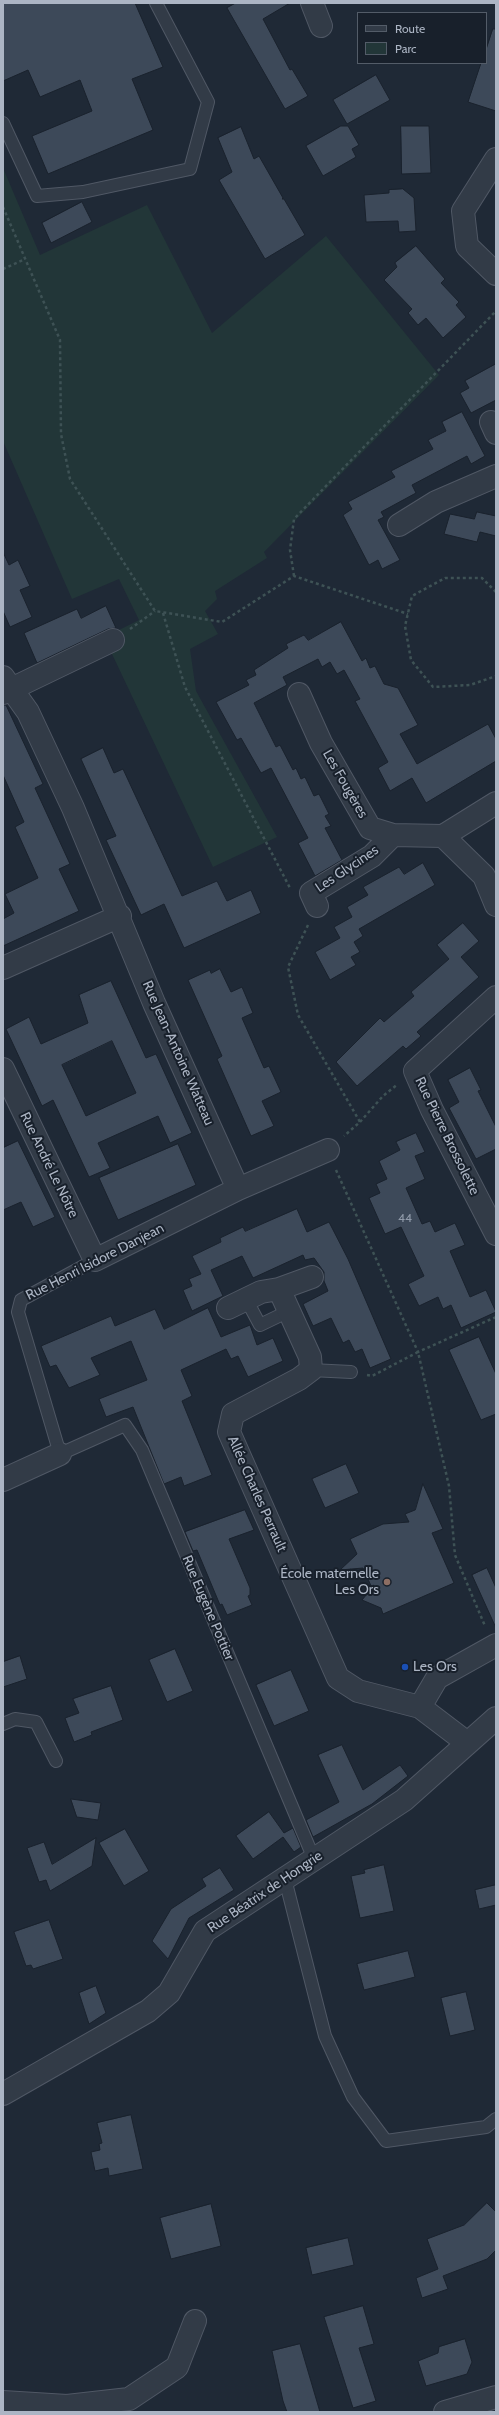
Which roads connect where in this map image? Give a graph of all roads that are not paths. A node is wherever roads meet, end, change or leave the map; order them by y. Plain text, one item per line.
1 (156, 3) edge
2 (312, 3) edge
3 (320, 26) dead end
4 (3, 123) edge
5 (496, 159) edge
6 (496, 274) edge
7 (496, 476) edge
8 (399, 525) dead end
9 (113, 640) road end
10 (6, 686) edge
11 (299, 694) dead end
12 (496, 803) edge
13 (393, 835) junction
14 (443, 836) junction
15 (496, 905) edge
16 (120, 916) junction
17 (310, 916) road end
18 (3, 968) edge
19 (496, 997) edge
20 (3, 1069) edge
21 (328, 1150) road end
22 (238, 1189) junction
23 (496, 1234) edge
24 (94, 1260) junction
25 (312, 1277) dead end
26 (279, 1289) junction
27 (237, 1304) joint
28 (289, 1311) junction
29 (311, 1370) junction
30 (351, 1372) road end
31 (60, 1454) junction
32 (3, 1480) edge
33 (495, 1646) edge
34 (420, 1707) junction
35 (496, 1718) edge
36 (3, 1724) edge
37 (466, 1742) junction
38 (56, 1762) dead end
39 (314, 1859) junction
40 (285, 1879) junction
41 (3, 2094) edge
42 (496, 2119) edge
43 (195, 2321) dead end
44 (496, 2396) edge
45 (3, 2402) edge
46 (445, 2412) edge

1 - 4 lane
2 - 3 street
5 - 6 street
7 - 8 street
9 - 10 street, Rue Jean-Antoine Watteau
10 - 16 street, Rue Jean-Antoine Watteau
11 - 13 street, Les Fougères
12 - 14 street
13 - 14 street, Les Fougères
13 - 17 street, Les Glycines
14 - 15 street
16 - 18 street
16 - 22 street, Rue Jean-Antoine Watteau
19 - 23 street, Rue Pierre Brossolette
20 - 24 street, Rue André Le Nôtre
21 - 22 street, Rue Henri Isidore Danjean
22 - 24 street, Rue Henri Isidore Danjean
24 - 31 lane, Rue Henri Isidore Danjean
25 - 26 street
26 - 27 street
26 - 28 street
27 - 28 lane
28 - 29 street
29 - 30 lane
29 - 34 street, Allée Charles Perrault
31 - 32 street
31 - 39 lane, Rue Eugène Pottier
33 - 34 street
34 - 37 street, Allée Charles Perrault
35 - 37 street, Rue Béatrix de Hongrie
36 - 38 lane
37 - 39 street, Rue Béatrix de Hongrie
39 - 40 street, Rue Béatrix de Hongrie
40 - 41 street, Rue Béatrix de Hongrie
40 - 42 lane
43 - 45 street
44 - 46 street

